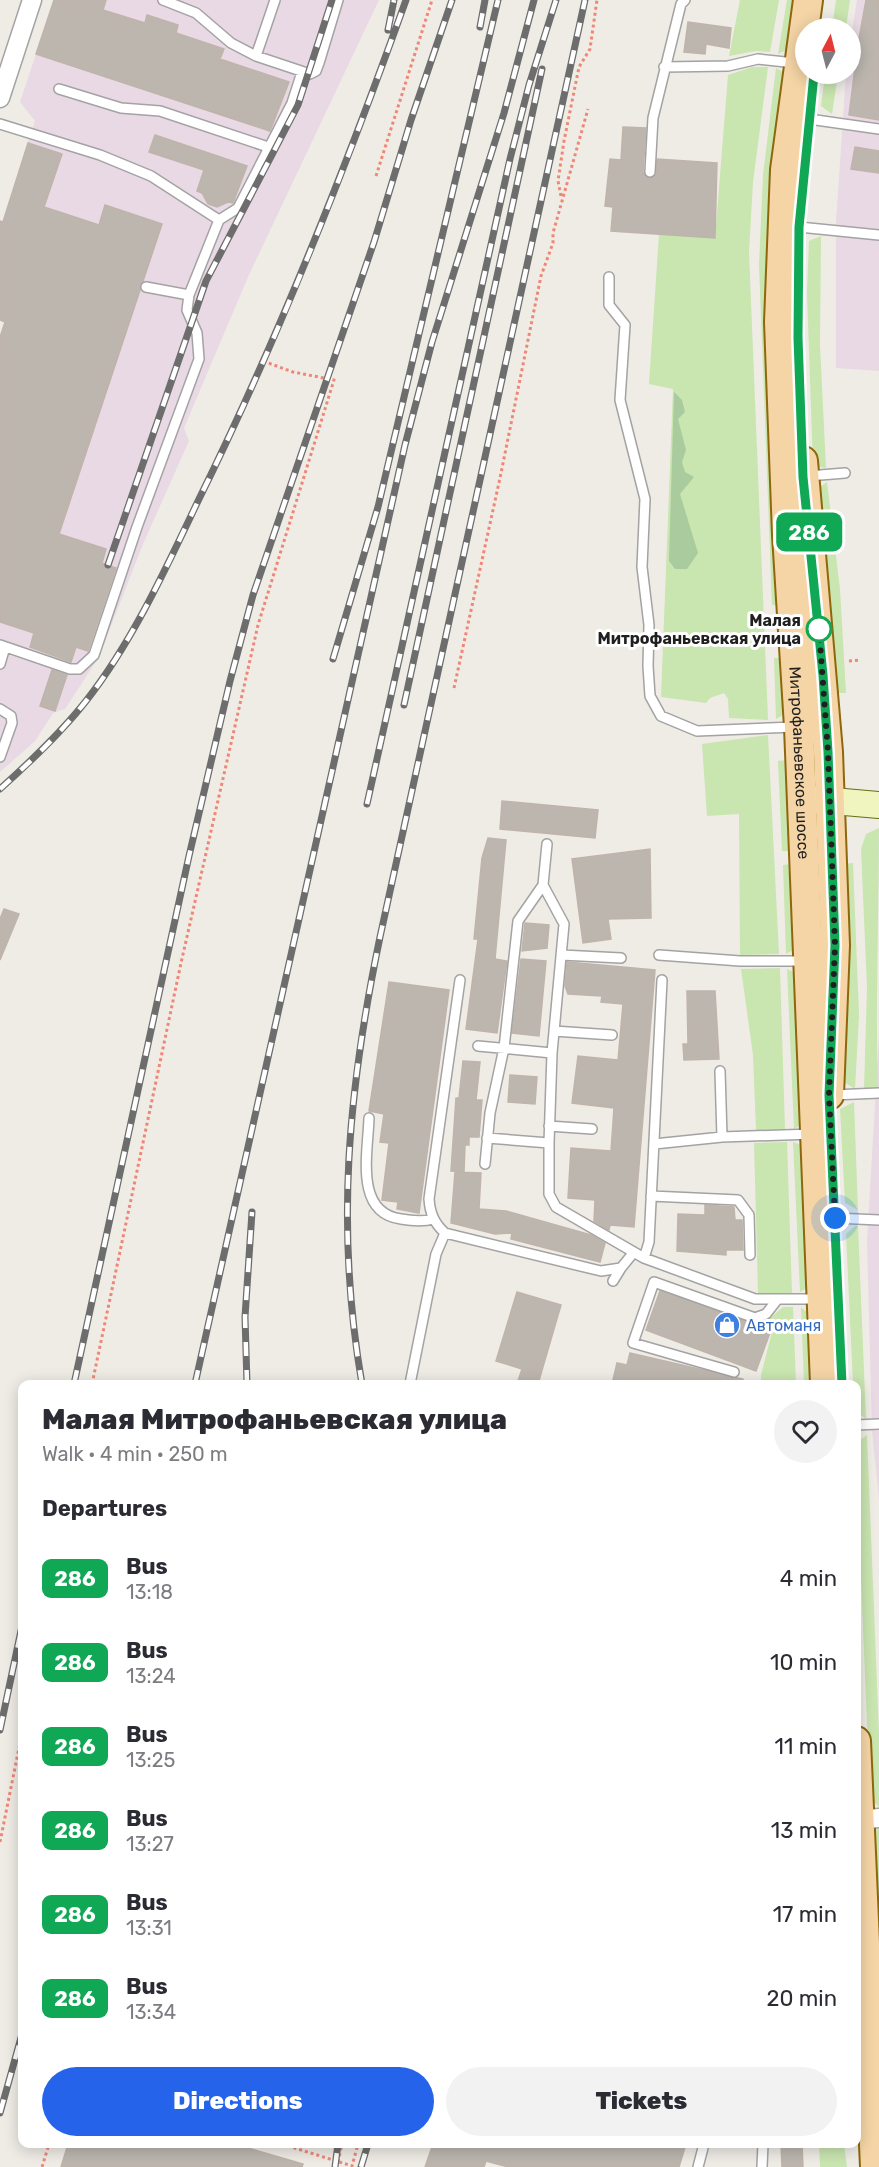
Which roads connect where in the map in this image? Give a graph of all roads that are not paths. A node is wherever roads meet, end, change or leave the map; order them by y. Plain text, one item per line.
1 (32, 0) edge
2 (163, 0) edge
3 (275, 0) edge
4 (338, 0) edge
5 (685, 0) edge
6 (808, 0) edge
7 (826, 0) edge
8 (807, 18) edge
9 (823, 18) edge
10 (256, 56) junction
11 (664, 67) junction
12 (795, 67) edge
13 (302, 72) junction
14 (804, 84) edge
15 (807, 84) edge
16 (59, 89) dead end
17 (0, 98) edge
18 (809, 119) junction
19 (0, 124) edge
20 (879, 129) edge
21 (270, 148) junction
22 (650, 172) dead end
23 (219, 220) junction
24 (799, 227) junction
25 (879, 235) edge
26 (609, 277) dead end
27 (146, 287) dead end
28 (189, 295) junction
29 (845, 473) dead end
30 (803, 477) junction
31 (3, 646) edge
32 (0, 664) edge
33 (0, 708) edge
34 (799, 727) junction
35 (0, 757) edge
36 (801, 798) junction
37 (830, 800) junction
38 (879, 804) edge
39 (547, 844) dead end
40 (543, 885) junction
41 (561, 954) junction
42 (659, 955) dead end
43 (621, 958) dead end
44 (807, 961) junction
45 (460, 980) dead end
46 (662, 980) dead end
47 (554, 1031) junction
48 (612, 1035) dead end
49 (478, 1046) dead end
50 (504, 1048) junction
51 (552, 1053) junction
52 (720, 1071) dead end
53 (879, 1093) edge
54 (829, 1095) junction
55 (369, 1118) dead end
56 (549, 1126) junction
57 (592, 1130) dead end
58 (813, 1134) junction
59 (722, 1137) junction
60 (487, 1138) junction
61 (549, 1143) junction
62 (654, 1144) junction
63 (484, 1164) dead end
64 (651, 1196) junction
65 (835, 1218) junction
66 (434, 1219) junction
67 (879, 1220) edge
68 (445, 1233) junction
69 (634, 1252) junction
70 (750, 1255) dead end
71 (644, 1258) junction
72 (621, 1268) junction
73 (613, 1281) dead end
74 (821, 1299) junction
75 (777, 1300) junction
76 (734, 1372) dead end
77 (411, 1380) edge
78 (825, 1380) edge
79 (842, 1380) edge
80 (879, 1424) edge
81 (861, 1425) edge
82 (861, 1784) edge
83 (865, 1819) edge
84 (873, 1986) edge
85 (876, 2104) edge
86 (703, 2148) edge
87 (763, 2148) edge
88 (857, 2148) edge
89 (698, 2167) edge
90 (762, 2167) edge
91 (858, 2167) edge
92 (875, 2167) edge

1 - 17 street
2 - 10 lane
3 - 10 lane
4 - 13 lane
5 - 11 lane
6 - 8 main road, Митрофаньевское шоссе
7 - 9 main road
10 - 13 lane
11 - 12 lane
11 - 22 lane
13 - 21 lane
14 - 34 main road, Митрофаньевское шоссе
15 - 18 main road, Митрофаньевское шоссе
16 - 21 lane
18 - 20 lane
18 - 24 main road, Митрофаньевское шоссе
19 - 23 lane
21 - 23 lane
23 - 28 lane
24 - 25 lane
24 - 30 main road, Митрофаньевское шоссе
26 - 34 lane
27 - 28 lane
28 - 31 lane
29 - 30 lane
30 - 37 main road, Митрофаньевское шоссе
31 - 32 lane
33 - 35 lane
34 - 36 main road, Митрофаньевское шоссе
36 - 37 street
36 - 44 main road, Митрофаньевское шоссе
37 - 38 street
37 - 54 main road, Митрофаньевское шоссе
39 - 40 lane
40 - 41 lane
40 - 50 lane
41 - 43 lane
41 - 47 lane
42 - 44 lane
44 - 58 main road, Митрофаньевское шоссе
45 - 66 lane
46 - 62 lane
47 - 48 lane
47 - 51 lane
49 - 50 lane
50 - 51 lane
50 - 60 lane
51 - 56 lane
52 - 59 lane
53 - 54 lane
54 - 65 main road, Митрофаньевское шоссе
55 - 66 lane
56 - 57 lane
56 - 61 lane
58 - 59 lane
58 - 74 main road, Митрофаньевское шоссе
59 - 62 lane
60 - 61 lane
60 - 63 lane
61 - 69 lane
62 - 64 lane
64 - 70 lane
64 - 71 lane
65 - 67 lane
65 - 79 main road, Митрофаньевское шоссе
66 - 68 lane
68 - 72 lane
68 - 77 lane
69 - 71 lane
69 - 72 lane
71 - 75 lane
72 - 73 lane
74 - 75 lane
74 - 78 main road, Митрофаньевское шоссе
75 - 76 lane
80 - 81 lane
82 - 83 main road
83 - 84 main road
84 - 85 main road
85 - 92 main road
86 - 89 lane
87 - 90 lane
88 - 91 main road

